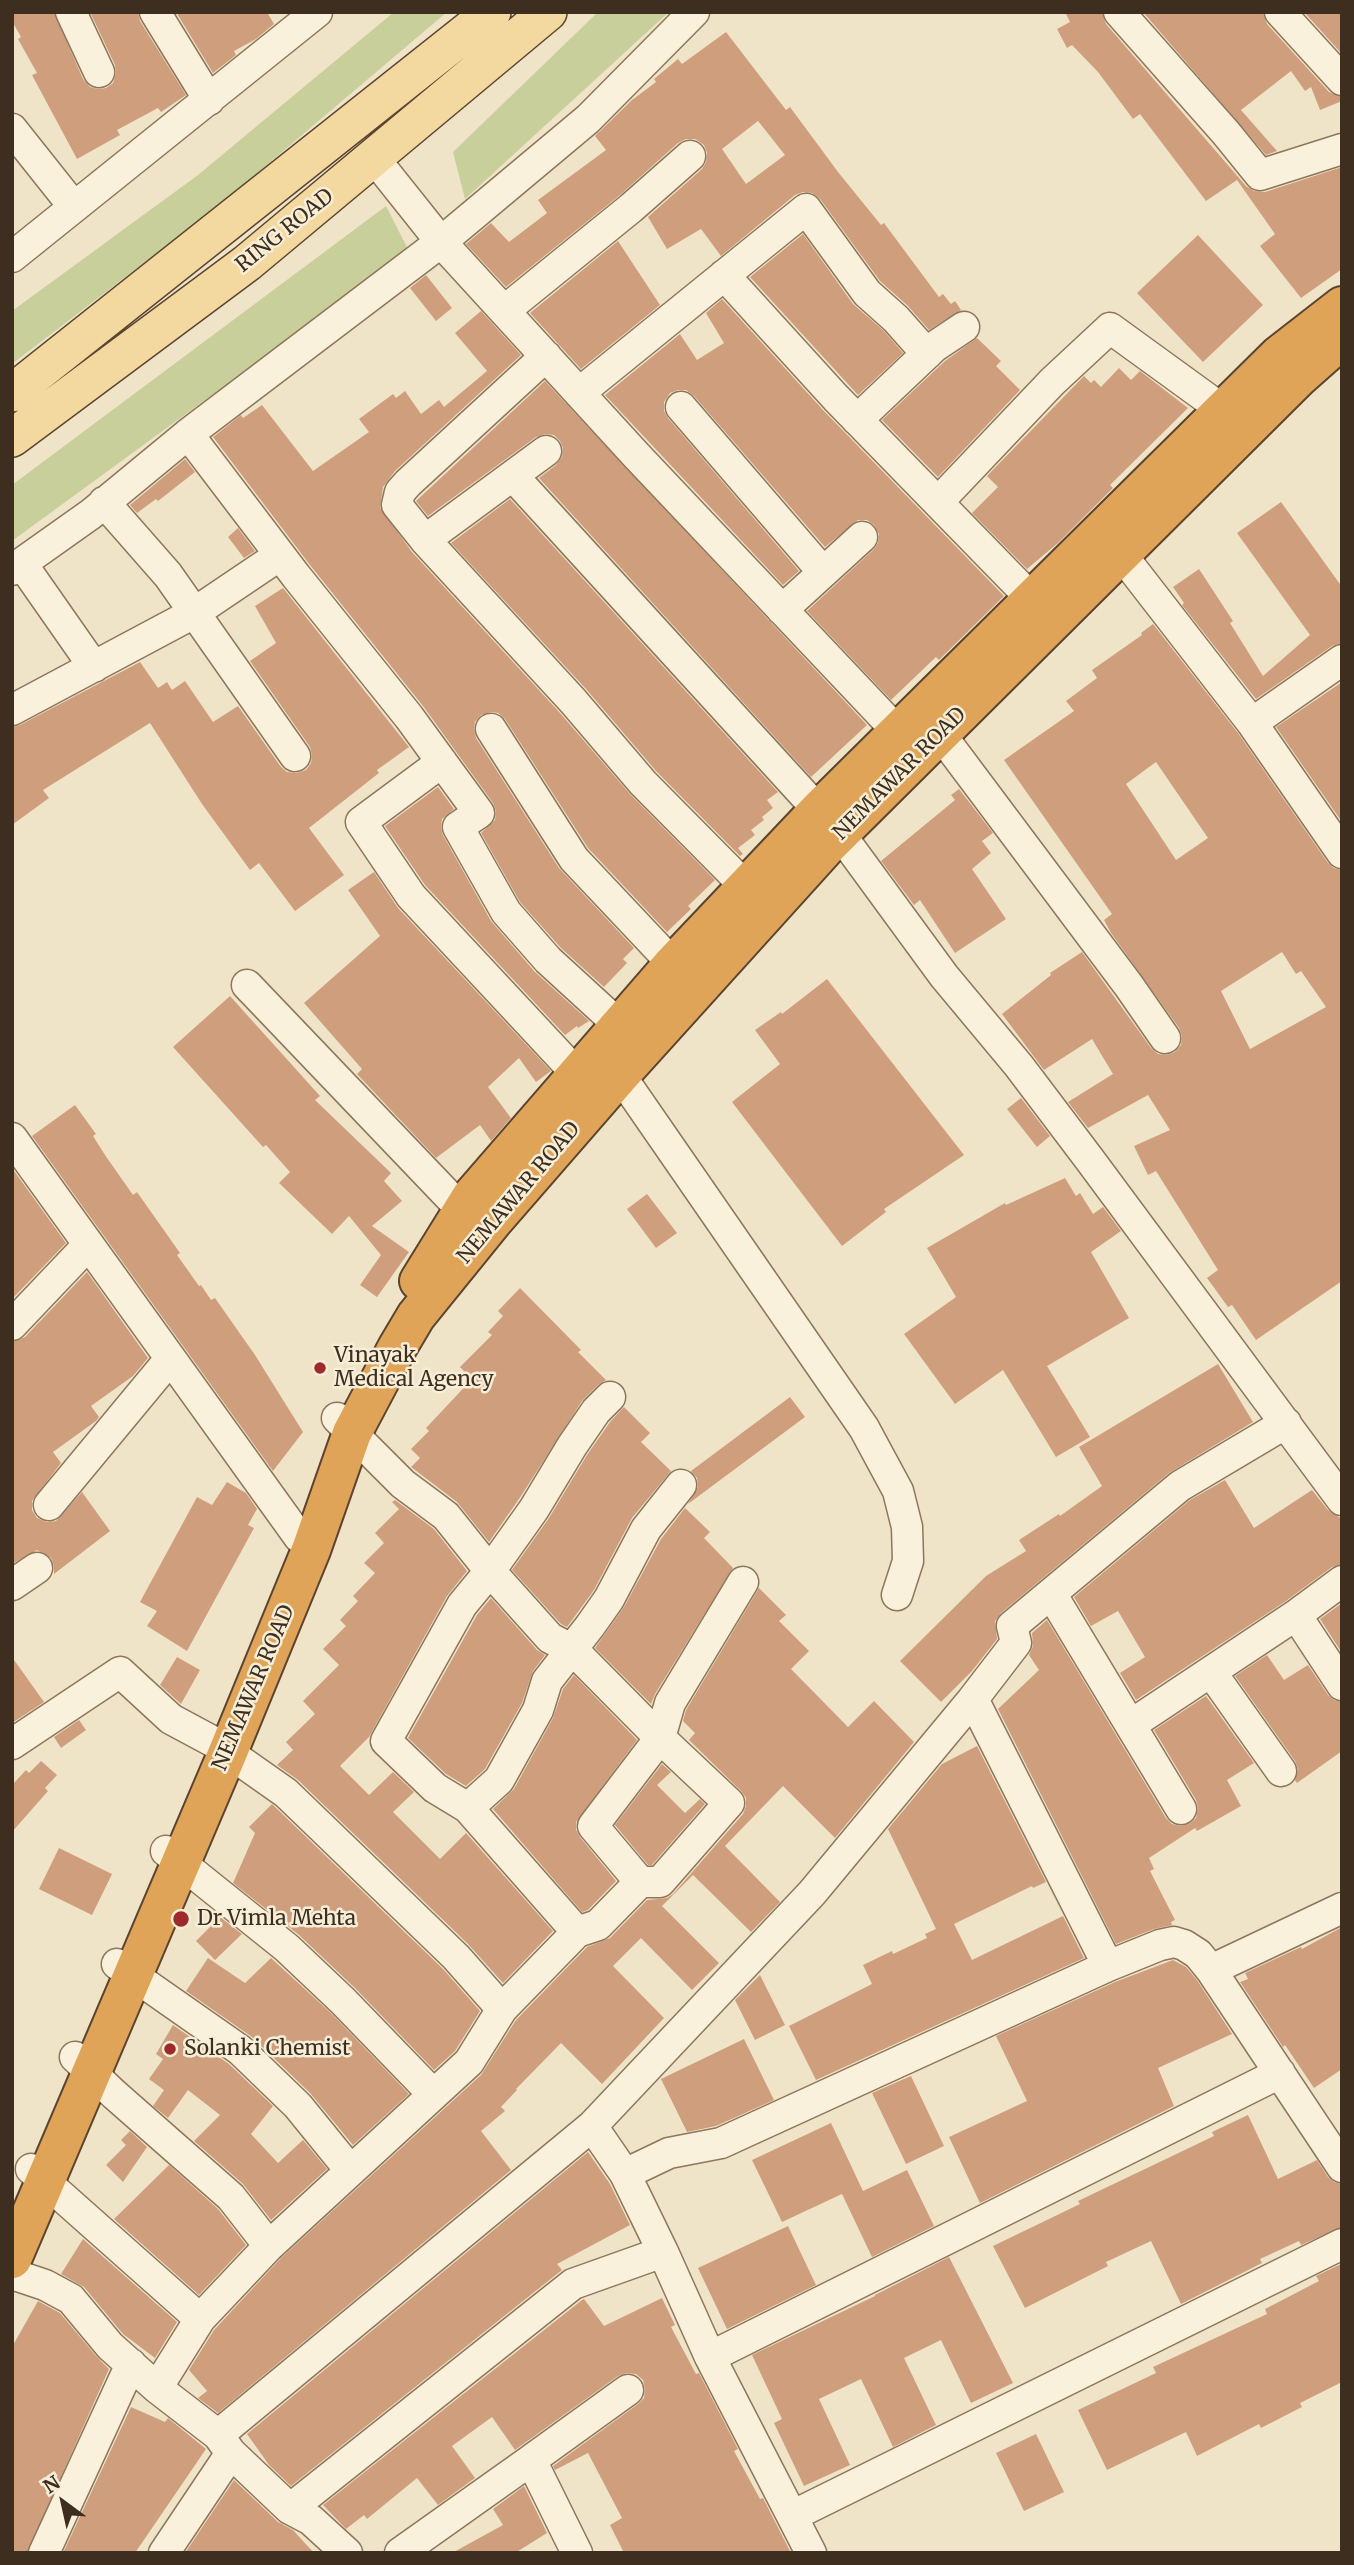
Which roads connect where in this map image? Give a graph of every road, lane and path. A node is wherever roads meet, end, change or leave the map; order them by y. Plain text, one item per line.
1 (71, 12) edge
2 (155, 12) edge
3 (317, 12) edge
4 (492, 12) edge
5 (548, 12) edge
6 (694, 12) edge
7 (1119, 12) edge
8 (1280, 12) edge
9 (99, 72) dead end
10 (1342, 80) edge
11 (209, 100) junction
12 (12, 129) edge
13 (1342, 149) edge
14 (691, 156) dead end
15 (374, 158) junction
16 (74, 207) junction
17 (441, 242) junction
18 (12, 257) edge
19 (724, 275) junction
20 (1342, 306) edge
21 (505, 311) junction
22 (964, 327) dead end
23 (1342, 339) edge
24 (927, 354) junction
25 (546, 356) junction
26 (1288, 366) junction
27 (12, 393) edge
28 (579, 393) junction
29 (681, 407) dead end
30 (1223, 410) junction
31 (857, 420) junction
32 (188, 434) junction
33 (12, 438) edge
34 (546, 451) dead end
35 (513, 476) junction
36 (939, 501) junction
37 (104, 502) junction
38 (862, 537) dead end
39 (425, 540) junction
40 (1104, 549) junction
41 (280, 555) junction
42 (17, 567) edge
43 (824, 572) junction
44 (1032, 599) junction
45 (782, 610) junction
46 (194, 613) junction
47 (1342, 660) edge
48 (94, 667) junction
49 (12, 710) edge
50 (1252, 723) junction
51 (491, 729) dead end
52 (898, 732) junction
53 (941, 735) junction
54 (295, 756) dead end
55 (442, 762) junction
56 (829, 822) junction
57 (1342, 853) edge
58 (746, 887) junction
59 (673, 964) junction
60 (247, 985) dead end
61 (619, 1025) junction
62 (1165, 1038) dead end
63 (577, 1074) junction
64 (620, 1075) junction
65 (15, 1148) edge
66 (462, 1210) junction
67 (88, 1245) junction
68 (12, 1325) edge
69 (170, 1359) junction
70 (610, 1396) dead end
71 (1286, 1423) junction
72 (344, 1426) junction
73 (681, 1485) dead end
74 (1342, 1500) edge
75 (50, 1505) dead end
76 (299, 1537) junction
77 (37, 1567) dead end
78 (489, 1571) junction
79 (1342, 1581) edge
80 (743, 1582) dead end
81 (12, 1585) edge
82 (897, 1595) dead end
83 (1052, 1595) junction
84 (1296, 1615) junction
85 (573, 1650) junction
86 (1212, 1672) junction
87 (1342, 1685) edge
88 (973, 1699) junction
89 (1132, 1724) junction
90 (660, 1738) junction
91 (12, 1744) edge
92 (220, 1747) junction
93 (1281, 1771) dead end
94 (468, 1808) junction
95 (1181, 1809) dead end
96 (173, 1856) junction
97 (640, 1882) junction
98 (1342, 1908) edge
99 (577, 1932) junction
100 (1108, 1966) junction
101 (125, 1970) junction
102 (1211, 1970) junction
103 (502, 2008) junction
104 (83, 2065) junction
105 (1280, 2073) junction
106 (433, 2094) junction
107 (592, 2126) junction
108 (1342, 2167) edge
109 (350, 2170) junction
110 (625, 2174) junction
111 (38, 2176) junction
112 (12, 2215) edge
113 (1342, 2244) edge
114 (269, 2246) junction
115 (663, 2252) junction
116 (12, 2259) edge
117 (12, 2274) edge
118 (200, 2319) junction
119 (710, 2357) junction
120 (131, 2364) junction
121 (157, 2388) junction
122 (628, 2389) dead end
123 (224, 2444) junction
124 (531, 2460) junction
125 (290, 2509) junction
126 (792, 2516) junction
127 (44, 2553) edge
128 (164, 2553) edge
129 (346, 2553) edge
130 (400, 2553) edge
131 (577, 2553) edge
132 (811, 2553) edge

1 - 9 street
2 - 11 street
3 - 11 street
4 - 27 main road, RING ROAD
5 - 15 main road, RING ROAD
6 - 17 street
7 - 13 street
8 - 10 street
11 - 16 street
12 - 16 street
14 - 21 street
15 - 17 street
15 - 33 main road, RING ROAD
16 - 18 street
17 - 21 street
17 - 32 street
19 - 24 street
19 - 28 street
19 - 31 street
20 - 26 highway, NEMAWAR ROAD
21 - 25 street
22 - 24 street
23 - 26 highway, NEMAWAR ROAD
24 - 31 street
25 - 28 street
25 - 39 street
26 - 30 highway, NEMAWAR ROAD
26 - 40 highway, NEMAWAR ROAD
28 - 45 street
29 - 43 street
30 - 36 street
30 - 40 highway, NEMAWAR ROAD
31 - 36 street
32 - 37 street
32 - 41 street
34 - 35 street
35 - 39 street
35 - 56 street
36 - 44 street
37 - 42 street
37 - 46 street
38 - 43 street
39 - 58 street
40 - 44 highway, NEMAWAR ROAD
40 - 50 street
40 - 53 highway, NEMAWAR ROAD
41 - 46 street
41 - 55 street
42 - 48 street
43 - 45 street
44 - 52 highway, NEMAWAR ROAD
45 - 52 street
46 - 48 street
46 - 54 street
47 - 50 street
48 - 49 street
50 - 57 street
51 - 59 street
52 - 56 highway, NEMAWAR ROAD
53 - 56 highway, NEMAWAR ROAD
53 - 62 street
55 - 61 street
55 - 63 street
56 - 58 highway, NEMAWAR ROAD
56 - 64 highway, NEMAWAR ROAD
56 - 71 street
58 - 59 highway, NEMAWAR ROAD
59 - 61 highway, NEMAWAR ROAD
60 - 66 street
61 - 63 highway, NEMAWAR ROAD
63 - 66 highway, NEMAWAR ROAD
64 - 72 highway, NEMAWAR ROAD
64 - 82 street
65 - 67 street
66 - 72 highway, NEMAWAR ROAD
67 - 68 street
67 - 69 street
69 - 75 street
69 - 76 street
70 - 78 street
71 - 74 street
71 - 83 street
72 - 76 highway, NEMAWAR ROAD
72 - 78 street
72 - 92 highway, NEMAWAR ROAD
73 - 85 street
76 - 92 highway, NEMAWAR ROAD
77 - 81 street
78 - 85 street
78 - 94 street
79 - 84 street
80 - 90 street
83 - 88 street
83 - 89 street
84 - 86 street
84 - 87 street
85 - 90 street
85 - 94 street
86 - 89 street
86 - 93 street
88 - 100 street
88 - 107 street
89 - 95 street
90 - 97 street
90 - 97 street
91 - 92 street
92 - 96 highway, NEMAWAR ROAD
92 - 103 street
94 - 99 street
96 - 101 highway, NEMAWAR ROAD
96 - 106 street
97 - 99 street
98 - 102 street
99 - 103 street
100 - 102 street
100 - 110 street
101 - 104 highway, NEMAWAR ROAD
101 - 109 street
102 - 105 street
103 - 106 street
104 - 111 highway, NEMAWAR ROAD
104 - 114 street
105 - 108 street
105 - 119 street
106 - 109 street
107 - 110 street
107 - 123 street
109 - 114 street
110 - 115 street
111 - 112 highway, NEMAWAR ROAD
111 - 116 highway, NEMAWAR ROAD
111 - 118 street
113 - 126 street
114 - 118 street
115 - 119 street
115 - 125 street
117 - 120 street
118 - 121 street
119 - 126 street
120 - 121 street
120 - 127 street
121 - 123 street
122 - 124 street
123 - 125 street
123 - 128 street
124 - 130 street
124 - 131 street
125 - 129 street
126 - 132 street

